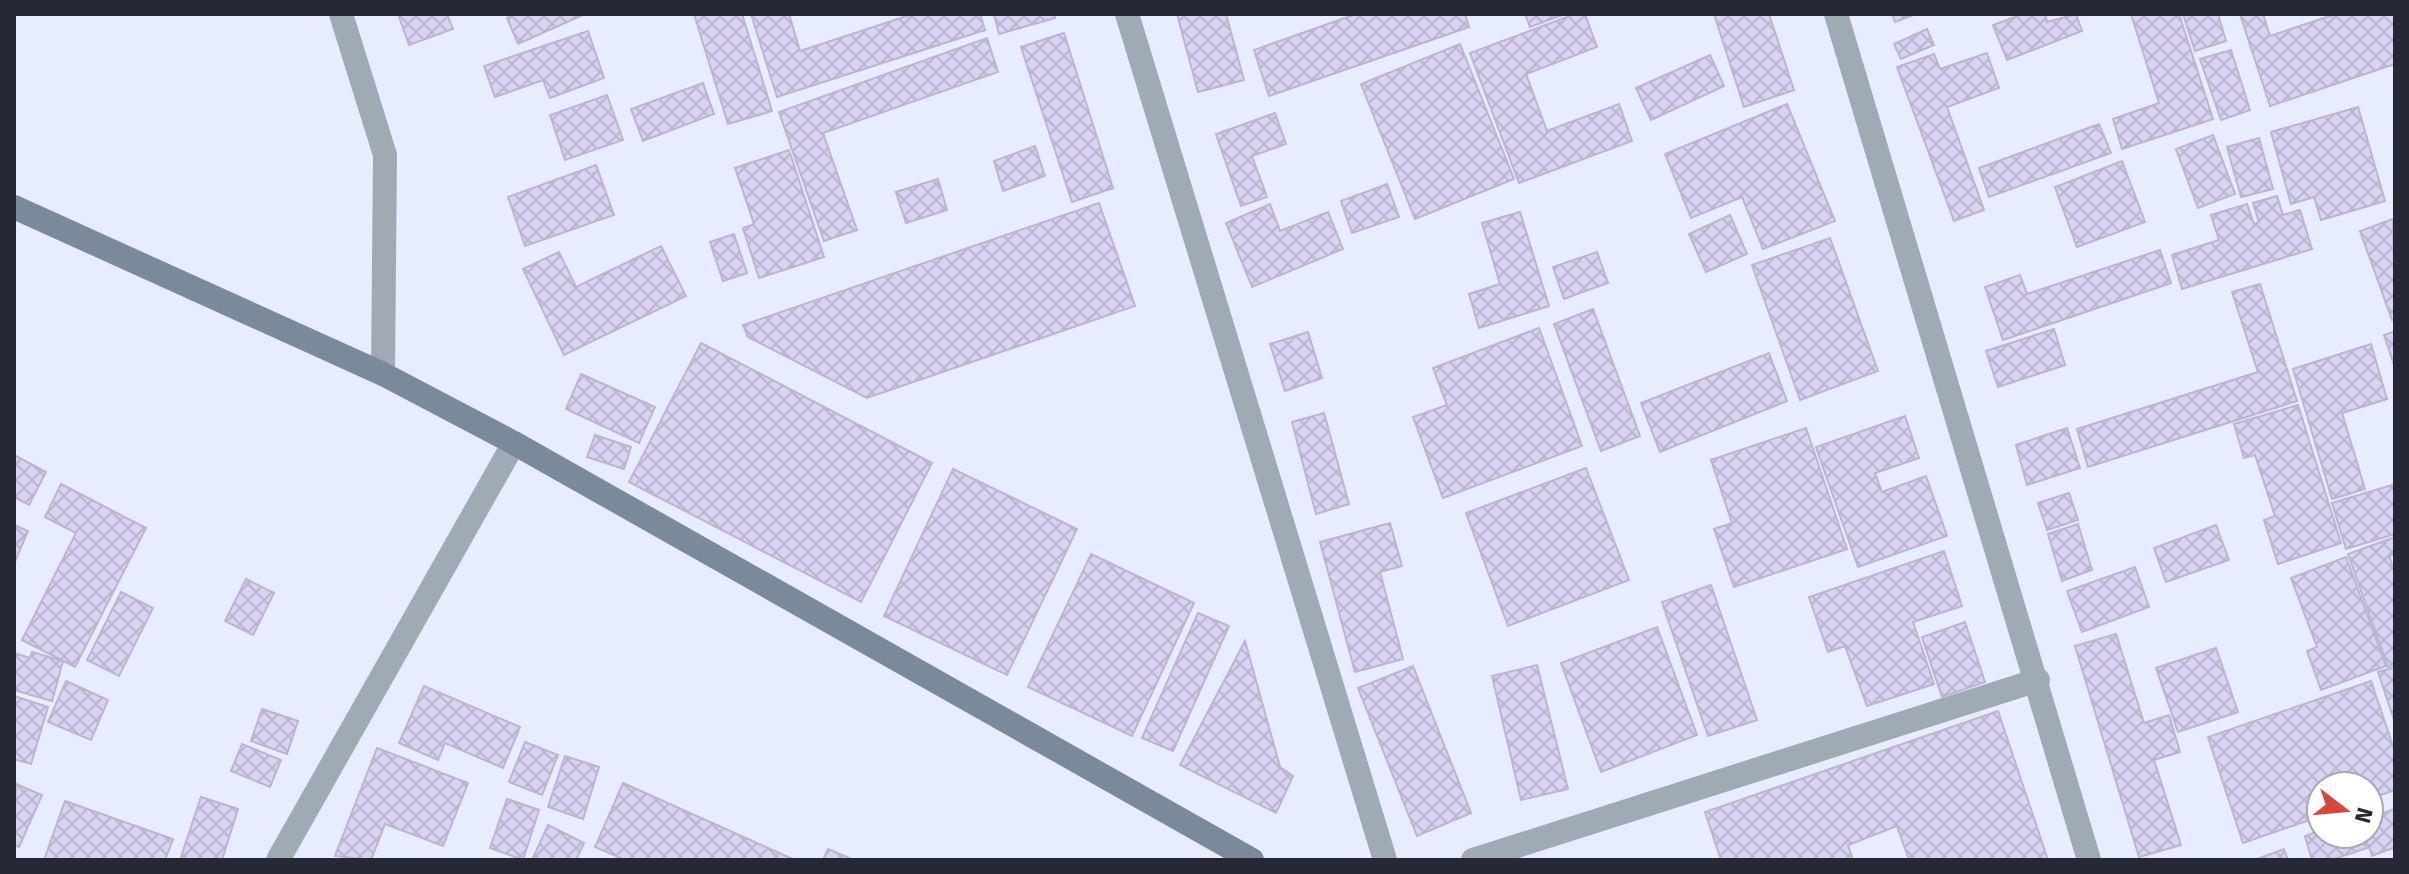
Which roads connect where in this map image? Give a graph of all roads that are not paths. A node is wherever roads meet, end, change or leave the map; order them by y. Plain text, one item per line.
1 (341, 14) edge
2 (1127, 14) edge
3 (1836, 14) edge
4 (14, 207) edge
5 (383, 374) junction
6 (514, 443) junction
7 (2038, 680) junction
8 (278, 860) edge
9 (1252, 860) edge
10 (1385, 860) edge
11 (1473, 860) edge
12 (2089, 860) edge

1 - 5 street
2 - 10 street
3 - 7 street
4 - 5 main road
5 - 6 main road
6 - 8 street
6 - 9 main road
7 - 11 street
7 - 12 street

